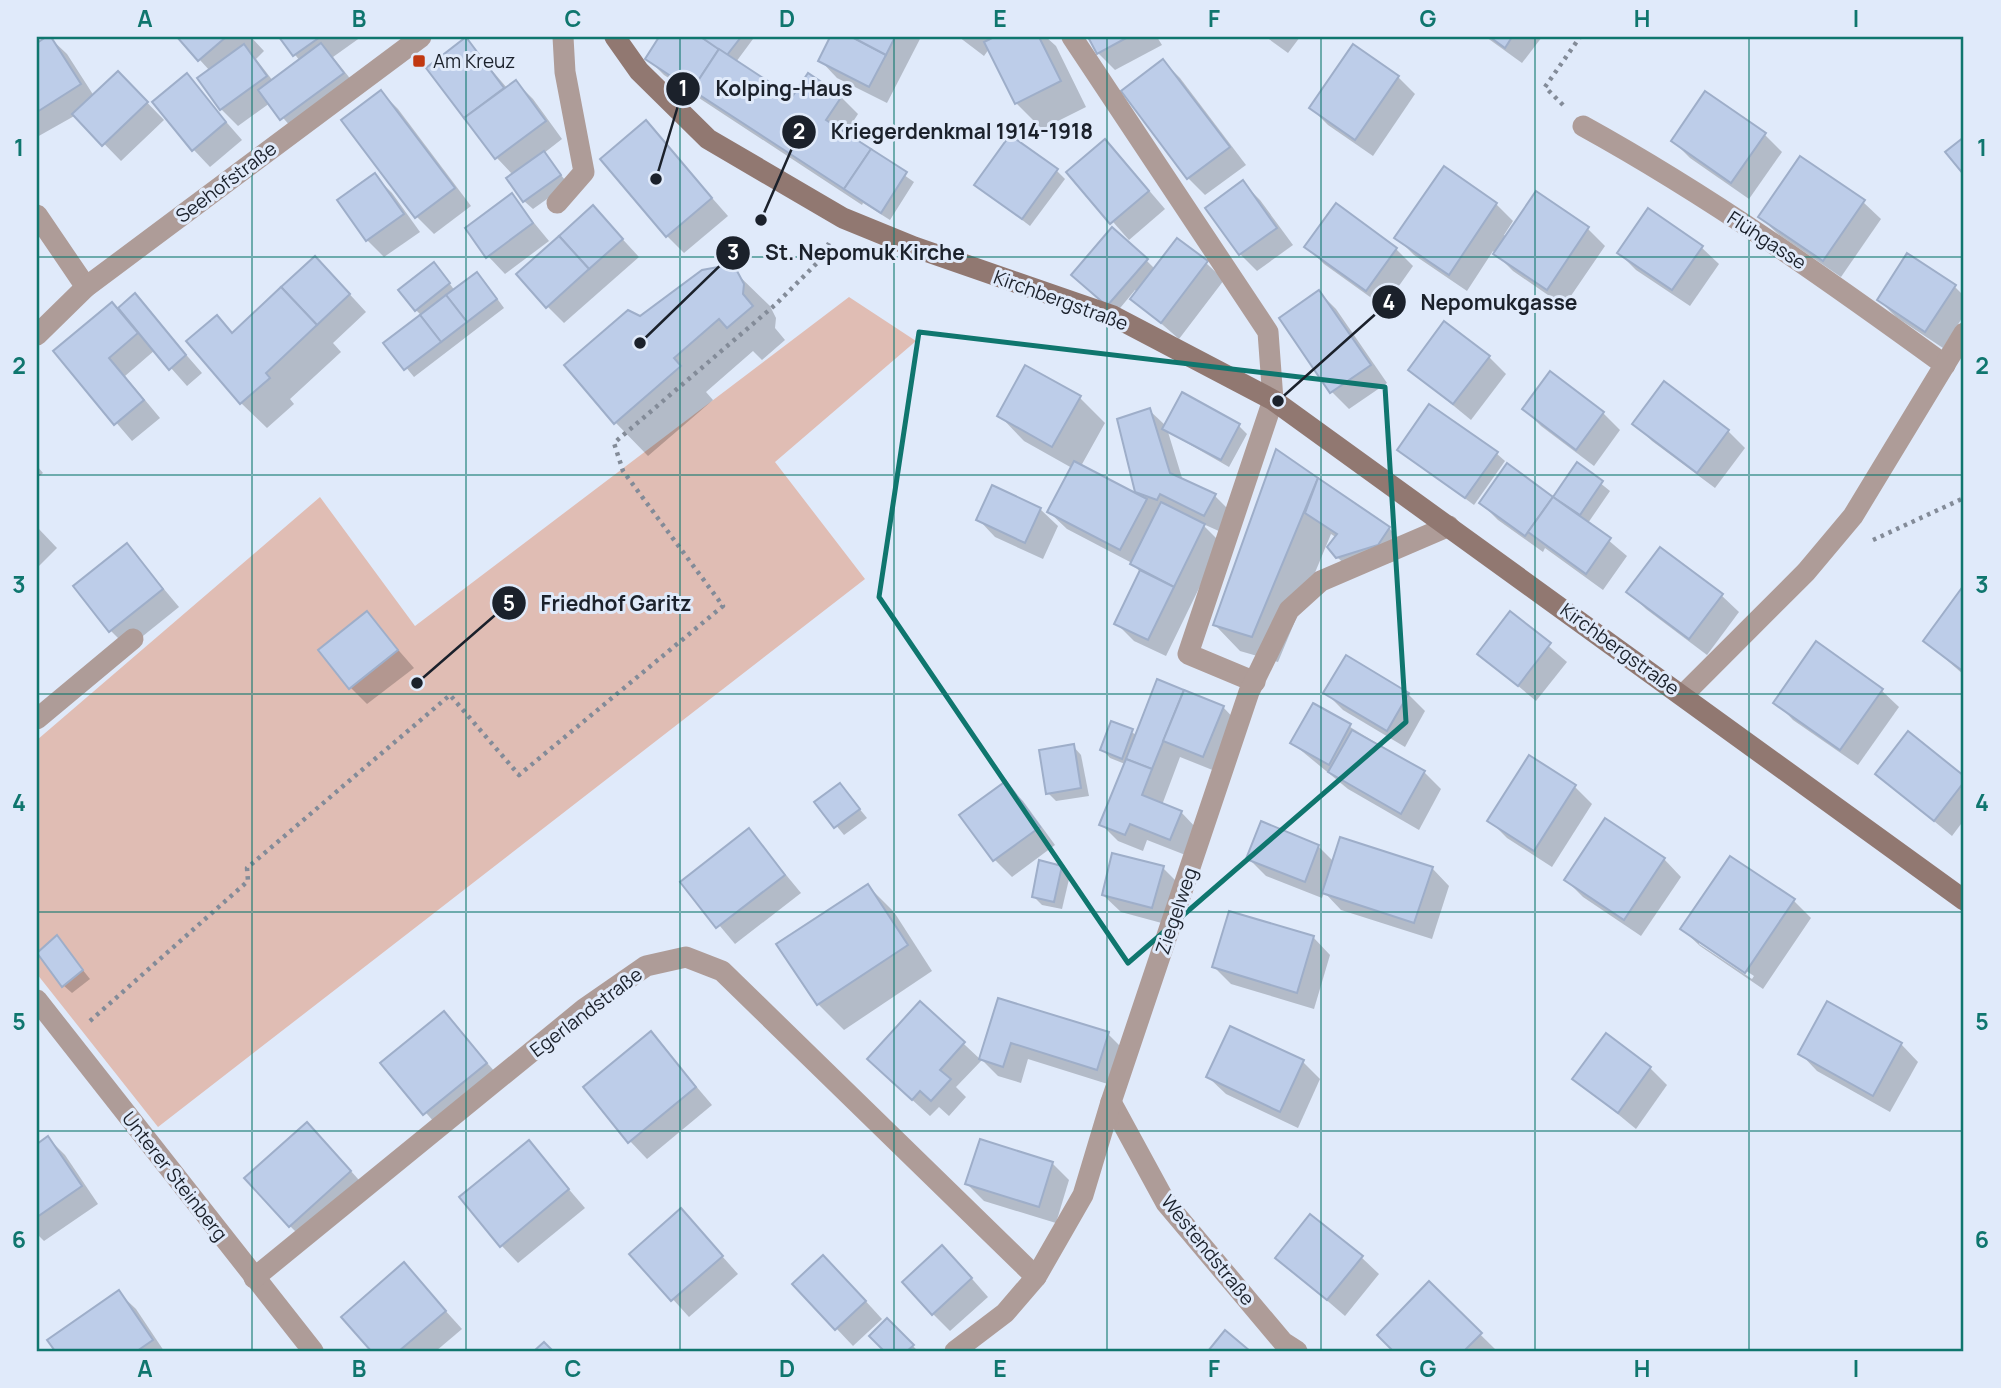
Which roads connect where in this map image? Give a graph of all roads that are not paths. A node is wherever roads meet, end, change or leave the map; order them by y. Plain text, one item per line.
1 (563, 37) edge
2 (615, 37) edge
3 (1072, 37) edge
4 (414, 39) edge
5 (1583, 126) road end
6 (557, 203) dead end
7 (37, 215) edge
8 (86, 287) junction
9 (1964, 332) edge
10 (37, 335) edge
11 (1945, 365) junction
12 (1273, 400) junction
13 (1449, 526) junction
14 (133, 639) dead end
15 (1255, 682) junction
16 (1683, 695) junction
17 (37, 719) edge
18 (1964, 900) edge
19 (37, 1000) edge
20 (1111, 1102) junction
21 (1036, 1277) junction
22 (254, 1278) junction
23 (313, 1351) edge
24 (955, 1351) edge
25 (1297, 1351) edge

1 - 6 street
2 - 12 street, Kirchbergstraße
3 - 12 street
4 - 8 street, Seehofstraße
5 - 11 street, Flühgasse
7 - 8 street
8 - 10 street, Seehofstraße
9 - 11 street
11 - 16 street
12 - 13 street, Kirchbergstraße
12 - 15 street
13 - 15 street, Ziegelweg
13 - 16 street, Kirchbergstraße
14 - 17 street
15 - 20 street, Ziegelweg
16 - 18 street, Kirchbergstraße
19 - 22 street, Unterer Steinberg
20 - 21 street, Ziegelweg
20 - 25 street, Westendstraße
21 - 22 street, Egerlandstraße
21 - 24 street, Ziegelweg
22 - 23 street, Unterer Steinberg

